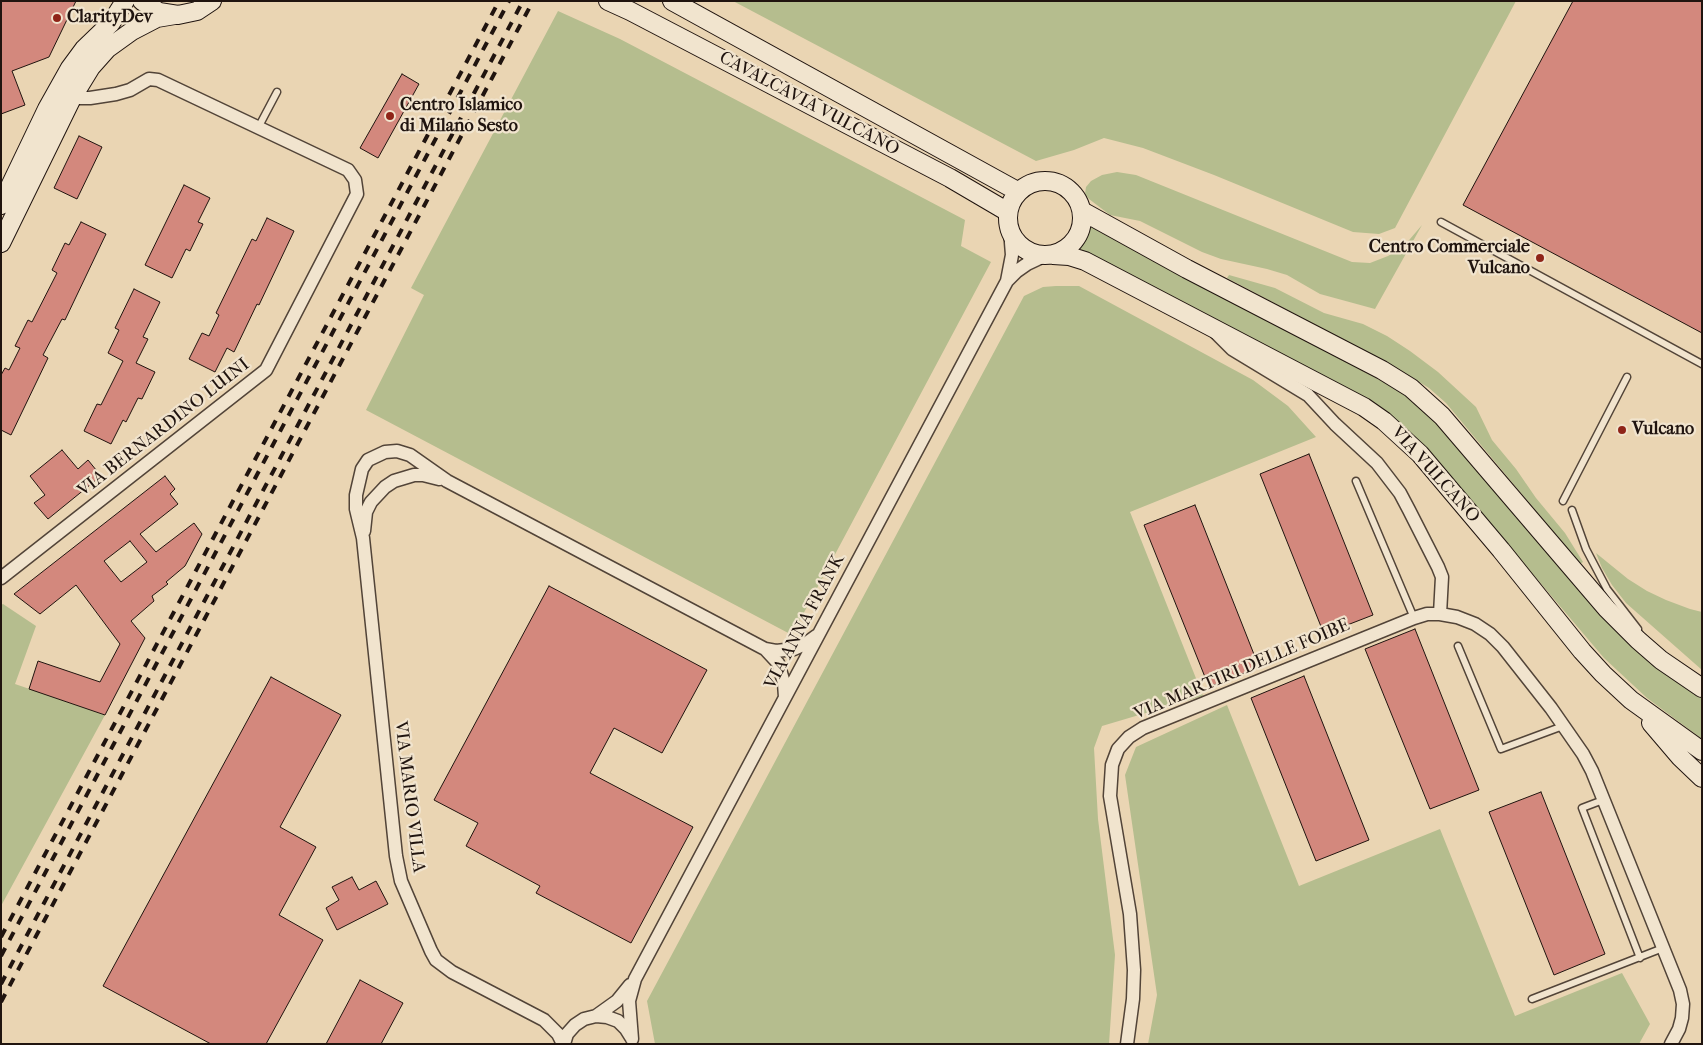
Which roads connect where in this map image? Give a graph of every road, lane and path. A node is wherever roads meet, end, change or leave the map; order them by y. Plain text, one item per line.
1 (125, 1) edge
2 (142, 1) edge
3 (212, 1) edge
4 (608, 1) edge
5 (672, 1) edge
6 (175, 15) junction
7 (277, 92) dead end
8 (72, 98) junction
9 (258, 128) junction
10 (1019, 192) junction
11 (1, 205) edge
12 (1082, 211) junction
13 (1008, 212) junction
14 (1441, 222) dead end
15 (1010, 230) junction
16 (1, 243) edge
17 (1049, 255) junction
18 (1007, 281) junction
19 (1207, 324) junction
20 (1702, 364) edge
21 (1627, 377) dead end
22 (1356, 481) dead end
23 (447, 482) junction
24 (1563, 501) dead end
25 (1572, 510) dead end
26 (363, 538) junction
27 (1, 578) edge
28 (1440, 614) junction
29 (1414, 618) junction
30 (819, 634) junction
31 (1458, 646) dead end
32 (765, 649) junction
33 (1661, 660) junction
34 (1702, 688) edge
35 (785, 697) junction
36 (1631, 700) junction
37 (1563, 726) junction
38 (1702, 751) edge
39 (1702, 778) edge
40 (1603, 800) junction
41 (1663, 948) junction
42 (1640, 958) junction
43 (635, 979) junction
44 (1532, 999) dead end
45 (590, 1017) junction
46 (544, 1020) junction
47 (632, 1041) edge
48 (563, 1044) edge
49 (1127, 1044) edge
50 (1671, 1044) edge

1 - 11 main road
2 - 6 main road
3 - 6 main road
4 - 13 main road, CAVALCAVIA VULCANO
5 - 10 main road, CAVALCAVIA VULCANO
6 - 8 main road
7 - 9 lane
8 - 9 street, VIA BERNARDINO LUINI
8 - 16 main road
9 - 27 street, VIA BERNARDINO LUINI
10 - 12 main road
10 - 13 main road
12 - 17 main road
12 - 33 main road
13 - 15 main road
14 - 20 lane
15 - 17 main road
15 - 18 street, VIA ANNA FRANK
17 - 18 street, VIA ANNA FRANK
17 - 19 main road, VIA VULCANO
18 - 30 street, VIA ANNA FRANK
19 - 28 street
19 - 36 main road, VIA VULCANO
21 - 24 lane
22 - 29 lane
23 - 26 street, VIA MARIO VILLA
23 - 26 street, VIA MARIO VILLA
23 - 32 street, VIA MARIO VILLA
25 - 33 lane
26 - 46 street, VIA MARIO VILLA
28 - 29 street, VIA MARTIRI DELLE FOIBE
28 - 37 street, VIA MARTIRI DELLE FOIBE
29 - 49 street, VIA MARTIRI DELLE FOIBE
30 - 32 street, VIA MARIO VILLA
30 - 35 street, VIA ANNA FRANK
31 - 37 lane
32 - 35 street, VIA MARIO VILLA
33 - 34 main road
35 - 43 street, VIA ANNA FRANK
36 - 38 main road, VIA VULCANO
36 - 39 main road
37 - 40 street, VIA MARTIRI DELLE FOIBE
40 - 41 street, VIA MARTIRI DELLE FOIBE
40 - 42 lane
41 - 42 lane
41 - 50 street, VIA MARTIRI DELLE FOIBE
42 - 44 lane
43 - 45 street, VIA ANNA FRANK
43 - 47 street, VIA ANNA FRANK
45 - 46 street, VIA MARIO VILLA
45 - 47 street
45 - 48 street, VIA ANNA FRANK
46 - 48 street, VIA MARIO VILLA

